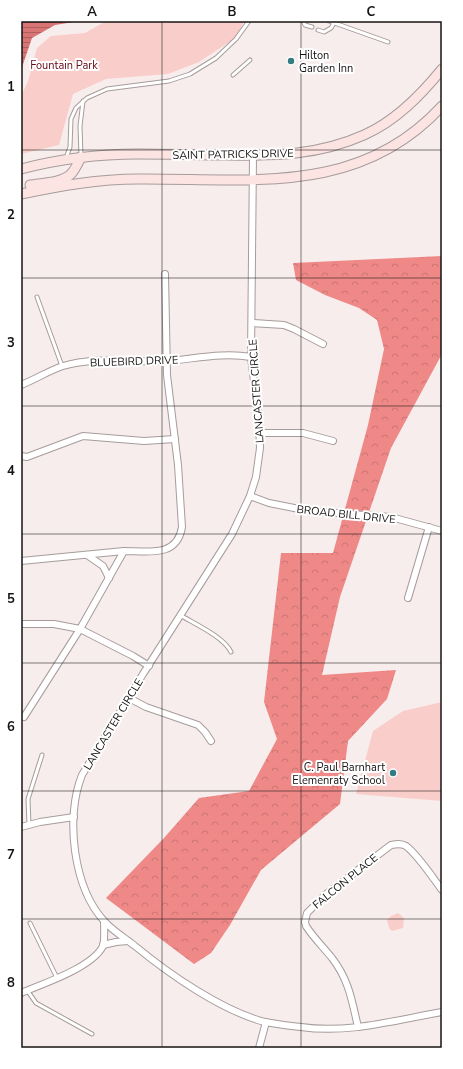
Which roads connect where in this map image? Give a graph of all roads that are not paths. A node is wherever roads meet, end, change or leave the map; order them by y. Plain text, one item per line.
1 (249, 21) edge
2 (304, 21) edge
3 (329, 21) edge
4 (334, 23) junction
5 (312, 27) dead end
6 (318, 30) dead end
7 (388, 42) dead end
8 (250, 60) dead end
9 (442, 69) edge
10 (233, 75) dead end
11 (83, 101) junction
12 (442, 106) edge
13 (253, 156) junction
14 (81, 157) junction
15 (65, 159) junction
16 (21, 168) edge
17 (252, 180) junction
18 (21, 187) edge
19 (21, 194) edge
20 (165, 274) dead end
21 (37, 297) dead end
22 (252, 323) junction
23 (322, 344) dead end
24 (251, 357) junction
25 (166, 361) junction
26 (62, 366) junction
27 (21, 385) edge
28 (260, 433) junction
29 (175, 439) junction
30 (333, 441) dead end
31 (21, 456) edge
32 (250, 496) junction
33 (429, 527) junction
34 (442, 531) edge
35 (124, 551) junction
36 (87, 556) junction
37 (21, 561) edge
38 (109, 578) junction
39 (408, 598) dead end
40 (180, 615) junction
41 (21, 624) edge
42 (80, 629) junction
43 (231, 652) dead end
44 (149, 666) junction
45 (129, 698) junction
46 (24, 717) dead end
47 (211, 741) dead end
48 (42, 755) dead end
49 (74, 817) junction
50 (29, 825) junction
51 (21, 827) edge
52 (442, 890) edge
53 (104, 921) junction
54 (30, 923) dead end
55 (128, 941) junction
56 (103, 945) junction
57 (57, 978) junction
58 (24, 991) edge
59 (442, 1012) edge
60 (266, 1022) junction
61 (358, 1027) junction
62 (92, 1034) dead end
63 (259, 1048) edge

1 - 11 lane
2 - 5 lane
3 - 4 lane
4 - 6 lane
4 - 7 lane
8 - 10 lane
9 - 13 main road, SAINT PATRICKS DRIVE
11 - 14 lane
11 - 15 lane
12 - 17 main road
13 - 14 main road, SAINT PATRICKS DRIVE
13 - 17 street, LANCASTER CIRCLE
14 - 15 main road, SAINT PATRICKS DRIVE
14 - 18 main road
15 - 16 main road, SAINT PATRICKS DRIVE
17 - 19 main road
17 - 22 street, LANCASTER CIRCLE
20 - 25 street
21 - 26 lane
22 - 23 street
22 - 24 street, LANCASTER CIRCLE
24 - 25 street, BLUEBIRD DRIVE
24 - 28 street, LANCASTER CIRCLE
25 - 26 street, BLUEBIRD DRIVE
25 - 29 street
26 - 27 street, BLUEBIRD DRIVE
28 - 30 street
28 - 32 street, LANCASTER CIRCLE
29 - 31 street
29 - 35 street
32 - 33 street, BROAD BILL DRIVE
32 - 40 street, LANCASTER CIRCLE
33 - 34 street, BROAD BILL DRIVE
33 - 39 street
35 - 36 street
35 - 38 street
36 - 37 street
36 - 38 street
38 - 42 street
40 - 43 lane
40 - 44 street, LANCASTER CIRCLE
41 - 42 street
42 - 44 street
42 - 46 street
44 - 45 street, LANCASTER CIRCLE
45 - 47 street
45 - 49 street, LANCASTER CIRCLE
48 - 50 lane
49 - 50 street
49 - 53 street, LANCASTER CIRCLE
50 - 51 street
52 - 61 street, FALCON PLACE
53 - 55 street, LANCASTER CIRCLE
53 - 56 street
54 - 57 lane
55 - 56 street
55 - 60 street, LANCASTER CIRCLE
56 - 57 street
57 - 58 street
58 - 62 lane
59 - 61 street, LANCASTER CIRCLE
60 - 61 street, LANCASTER CIRCLE
60 - 63 street

